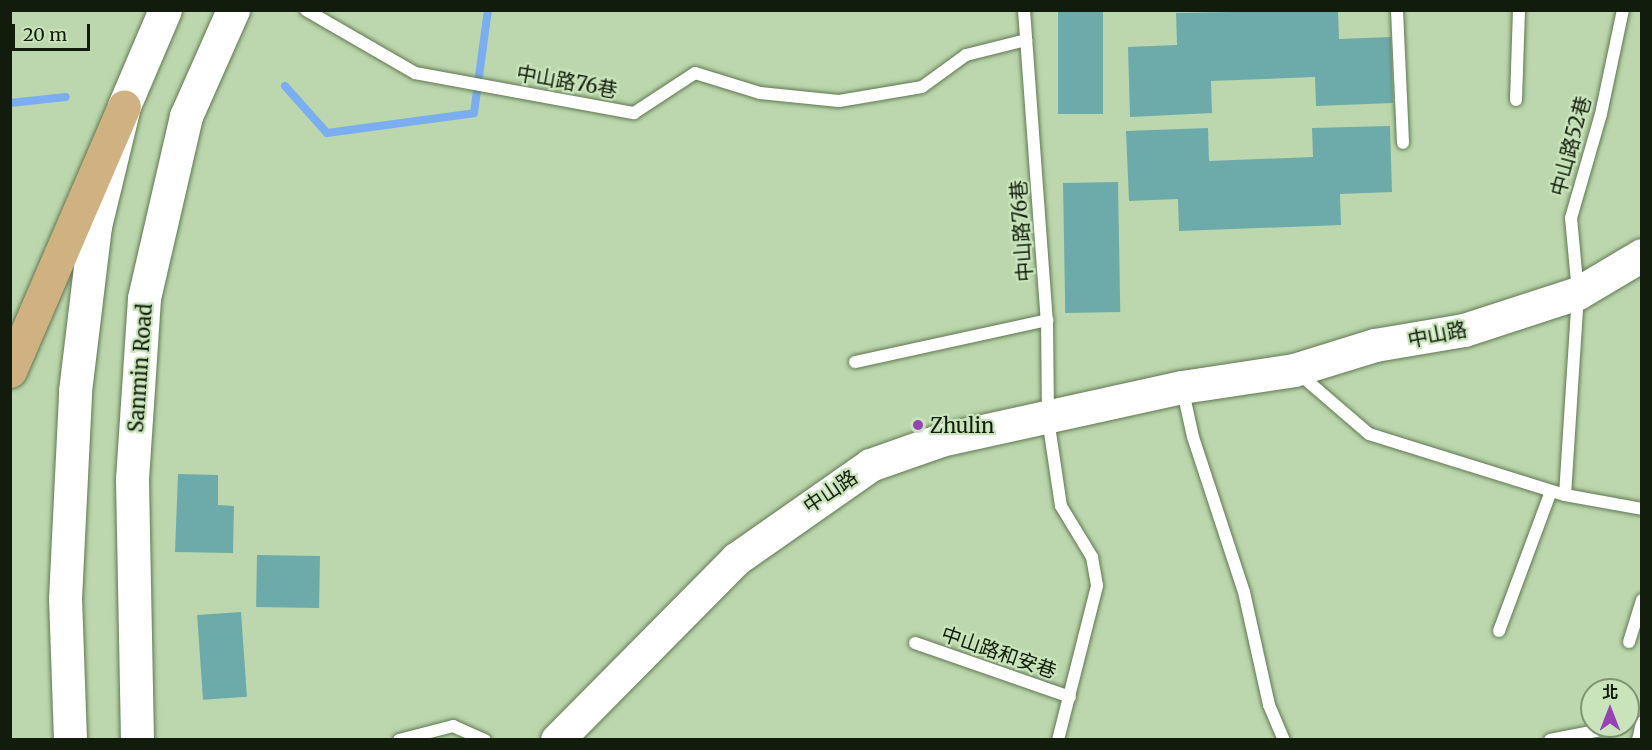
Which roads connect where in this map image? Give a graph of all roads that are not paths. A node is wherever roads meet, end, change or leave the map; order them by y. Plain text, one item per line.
1 (165, 10) edge
2 (233, 10) edge
3 (306, 10) edge
4 (1024, 10) edge
5 (1397, 10) edge
6 (1519, 10) edge
7 (1623, 10) edge
8 (1026, 40) junction
9 (1516, 100) dead end
10 (124, 106) junction
11 (1403, 142) dead end
12 (1641, 255) edge
13 (1578, 293) junction
14 (1047, 320) junction
15 (855, 362) dead end
16 (1293, 370) junction
17 (10, 371) edge
18 (1182, 387) junction
19 (1048, 419) junction
20 (1551, 491) junction
21 (1565, 495) junction
22 (1641, 509) edge
23 (1641, 600) edge
24 (1499, 631) dead end
25 (1629, 642) dead end
26 (915, 643) dead end
27 (1070, 697) junction
28 (1641, 722) edge
29 (1580, 734) edge
30 (69, 740) edge
31 (137, 740) edge
32 (399, 740) edge
33 (485, 740) edge
34 (557, 740) edge
35 (1058, 740) edge
36 (1284, 740) edge
37 (1550, 740) edge
38 (1638, 740) edge

1 - 10 street
2 - 31 street, Sanmin Road
3 - 8 lane, 中山路76巷
4 - 8 lane, 中山路76巷
5 - 11 lane
6 - 9 lane
7 - 13 lane, 中山路52巷
8 - 14 lane, 中山路76巷
10 - 17 main road
10 - 30 street
12 - 13 street, 中山路
13 - 16 street, 中山路
13 - 21 lane
14 - 15 lane
14 - 19 lane, 中山路76巷
16 - 18 street, 中山路
16 - 20 lane
18 - 19 street, 中山路
18 - 36 lane
19 - 27 lane, 中山路和安巷
19 - 34 street, 中山路
20 - 21 lane
20 - 24 lane
21 - 22 lane
23 - 25 lane
26 - 27 lane, 中山路和安巷
27 - 35 lane, 中山路和安巷
28 - 38 lane
29 - 37 lane
32 - 33 lane

